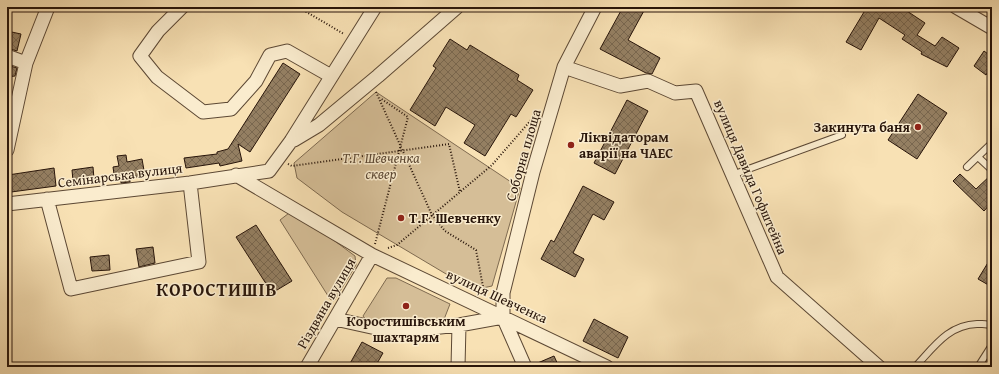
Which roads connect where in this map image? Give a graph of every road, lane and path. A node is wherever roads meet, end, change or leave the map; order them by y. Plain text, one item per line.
1 (48, 7) edge
2 (182, 7) edge
3 (298, 7) edge
4 (375, 7) edge
5 (457, 7) edge
6 (595, 7) edge
7 (956, 7) edge
8 (992, 28) edge
9 (354, 40) junction
10 (7, 56) edge
11 (26, 63) junction
12 (564, 67) junction
13 (332, 76) junction
14 (372, 81) junction
15 (379, 97) junction
16 (543, 106) dead end
17 (842, 135) dead end
18 (291, 141) junction
19 (992, 143) edge
20 (7, 150) edge
21 (401, 150) junction
22 (978, 157) junction
23 (278, 159) junction
24 (967, 167) dead end
25 (992, 170) edge
26 (236, 174) junction
27 (732, 176) junction
28 (190, 183) junction
29 (460, 192) junction
30 (46, 199) junction
31 (7, 204) edge
32 (432, 215) junction
33 (372, 255) junction
34 (484, 292) dead end
35 (503, 317) junction
36 (335, 319) junction
37 (459, 325) junction
38 (992, 326) edge
39 (992, 345) edge
40 (307, 367) edge
41 (458, 367) edge
42 (525, 367) edge
43 (608, 367) edge
44 (879, 367) edge
45 (915, 367) edge
46 (978, 367) edge

1 - 11 street
2 - 13 street
3 - 9 path
4 - 9 street, Семінарська вулиця
5 - 14 street
6 - 12 street, Соборна площа
7 - 8 street
9 - 13 street, Семінарська вулиця
10 - 11 street
11 - 20 street
12 - 27 street, вулиця Давида Гофштейна
12 - 35 street, Соборна площа
13 - 18 street, Семінарська вулиця
14 - 15 path
14 - 18 street
15 - 21 path
15 - 21 path
16 - 29 path
17 - 27 lane
18 - 23 street, Семінарська вулиця
19 - 22 lane
21 - 23 path
21 - 29 path
21 - 32 path
21 - 33 path
22 - 24 lane
22 - 25 lane
23 - 26 street, Семінарська вулиця
26 - 28 street, Семінарська вулиця
26 - 33 street, вулиця Шевченка
27 - 44 street, вулиця Давида Гофштейна
28 - 30 street, Семінарська вулиця
28 - 30 street
29 - 32 path
30 - 31 street, Семінарська вулиця
32 - 33 path
32 - 34 path
33 - 35 street, вулиця Шевченка
33 - 36 street, Різдвяна вулиця
35 - 37 street
35 - 42 street
35 - 43 street, вулиця Шевченка
36 - 37 street
36 - 40 street, Різдвяна вулиця
37 - 41 street
38 - 45 lane
39 - 46 lane

